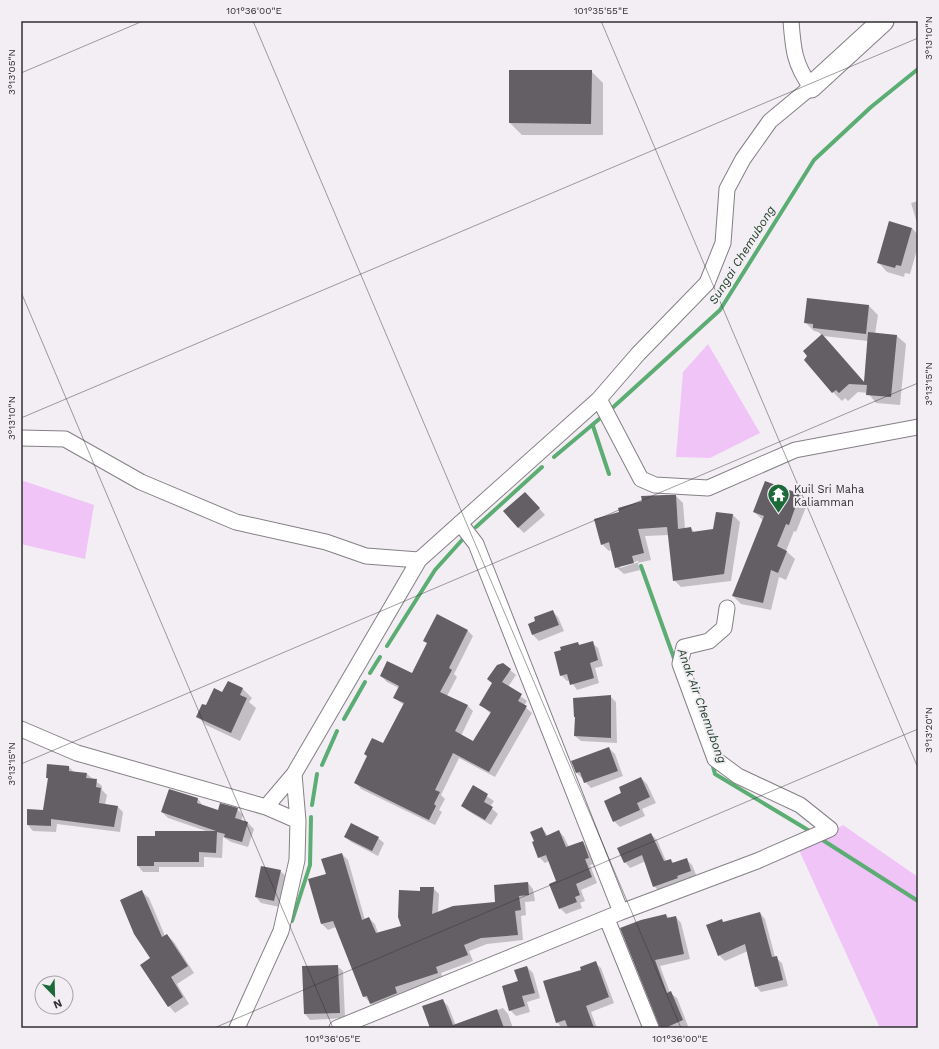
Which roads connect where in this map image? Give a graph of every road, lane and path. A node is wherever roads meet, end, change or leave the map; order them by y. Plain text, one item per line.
1 (791, 21) edge
2 (883, 21) edge
3 (811, 87) junction
4 (600, 401) junction
5 (918, 427) edge
6 (21, 438) edge
7 (460, 523) junction
8 (419, 560) junction
9 (727, 608) dead end
10 (21, 729) edge
11 (294, 774) junction
12 (266, 807) junction
13 (298, 821) junction
14 (621, 912) junction
15 (607, 919) junction
16 (237, 1028) edge
17 (337, 1028) edge
18 (651, 1028) edge

1 - 3 street
2 - 3 main road
3 - 4 street
4 - 5 street
4 - 7 street
6 - 8 street
7 - 8 street
7 - 14 street
8 - 11 street
9 - 14 street
10 - 12 street
11 - 12 street
11 - 13 street
12 - 13 street
13 - 16 street
14 - 15 street
15 - 17 street
15 - 18 street

